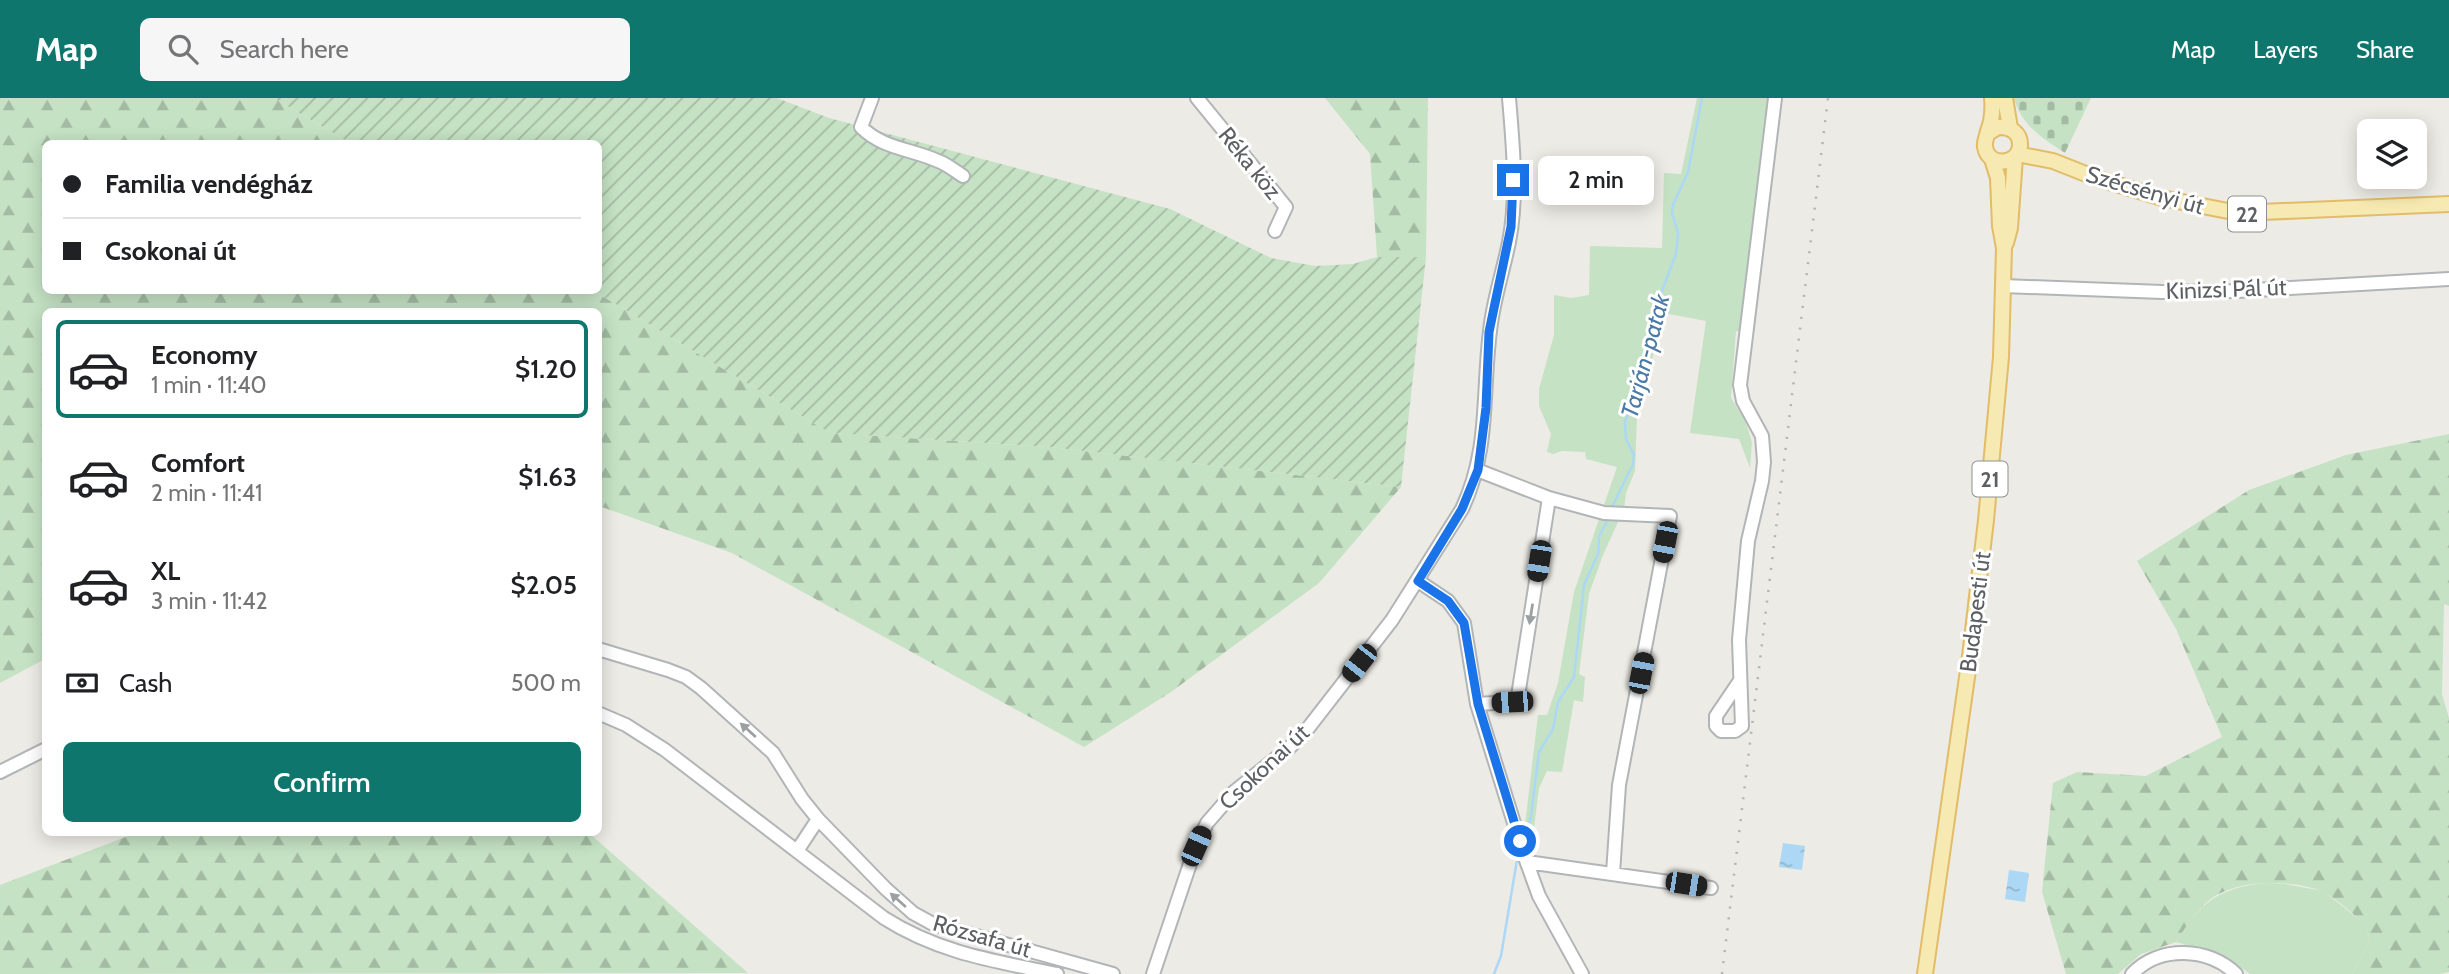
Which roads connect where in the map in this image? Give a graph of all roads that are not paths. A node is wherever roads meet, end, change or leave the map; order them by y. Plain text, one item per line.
1 (872, 98) edge
2 (1197, 98) edge
3 (1509, 98) edge
4 (1775, 98) edge
5 (1992, 98) edge
6 (2005, 98) edge
7 (1988, 133) junction
8 (2015, 144) junction
9 (1992, 159) junction
10 (962, 176) dead end
11 (2449, 204) edge
12 (1275, 231) dead end
13 (2004, 248) junction
14 (2449, 279) edge
15 (2003, 286) junction
16 (1478, 470) junction
17 (1549, 499) junction
18 (1418, 581) junction
19 (602, 650) edge
20 (1739, 682) dead end
21 (1478, 704) junction
22 (602, 715) edge
23 (42, 751) edge
24 (0, 772) edge
25 (818, 819) junction
26 (797, 851) junction
27 (1525, 857) junction
28 (1613, 873) junction
29 (1711, 888) dead end
30 (1098, 972) edge
31 (1057, 974) edge
32 (1113, 974) edge
33 (1153, 974) edge
34 (1582, 974) edge
35 (1925, 974) edge
36 (2132, 974) edge
37 (2236, 974) edge

1 - 10 street
2 - 12 street, Réka köz
3 - 16 street, Csokonai út
4 - 20 street
5 - 7 main road, 21
6 - 8 main road, Budapesti út / 21
7 - 8 main road
7 - 9 main road, 21
8 - 9 main road
8 - 11 main road, Szécsényi út / 22
8 - 13 main road, Budapesti út / 21
9 - 13 main road, Budapesti út / 21
13 - 15 main road, Budapesti út / 21
14 - 15 street, Kinizsi Pál út
15 - 35 main road, Budapesti út / 21
16 - 17 street
16 - 18 street, Csokonai út
17 -> 21 street
17 - 28 street
18 - 21 street
18 - 33 street, Csokonai út
25 -> 19 street, Rózsafa út
21 - 27 street
22 - 26 street, Rózsafa út
23 - 24 street
25 - 26 street
30 -> 25 street, Rózsafa út
26 - 31 street, Rózsafa út
27 - 28 street
27 - 34 street
28 - 29 street
30 - 32 street, Rózsafa út
36 - 37 street

